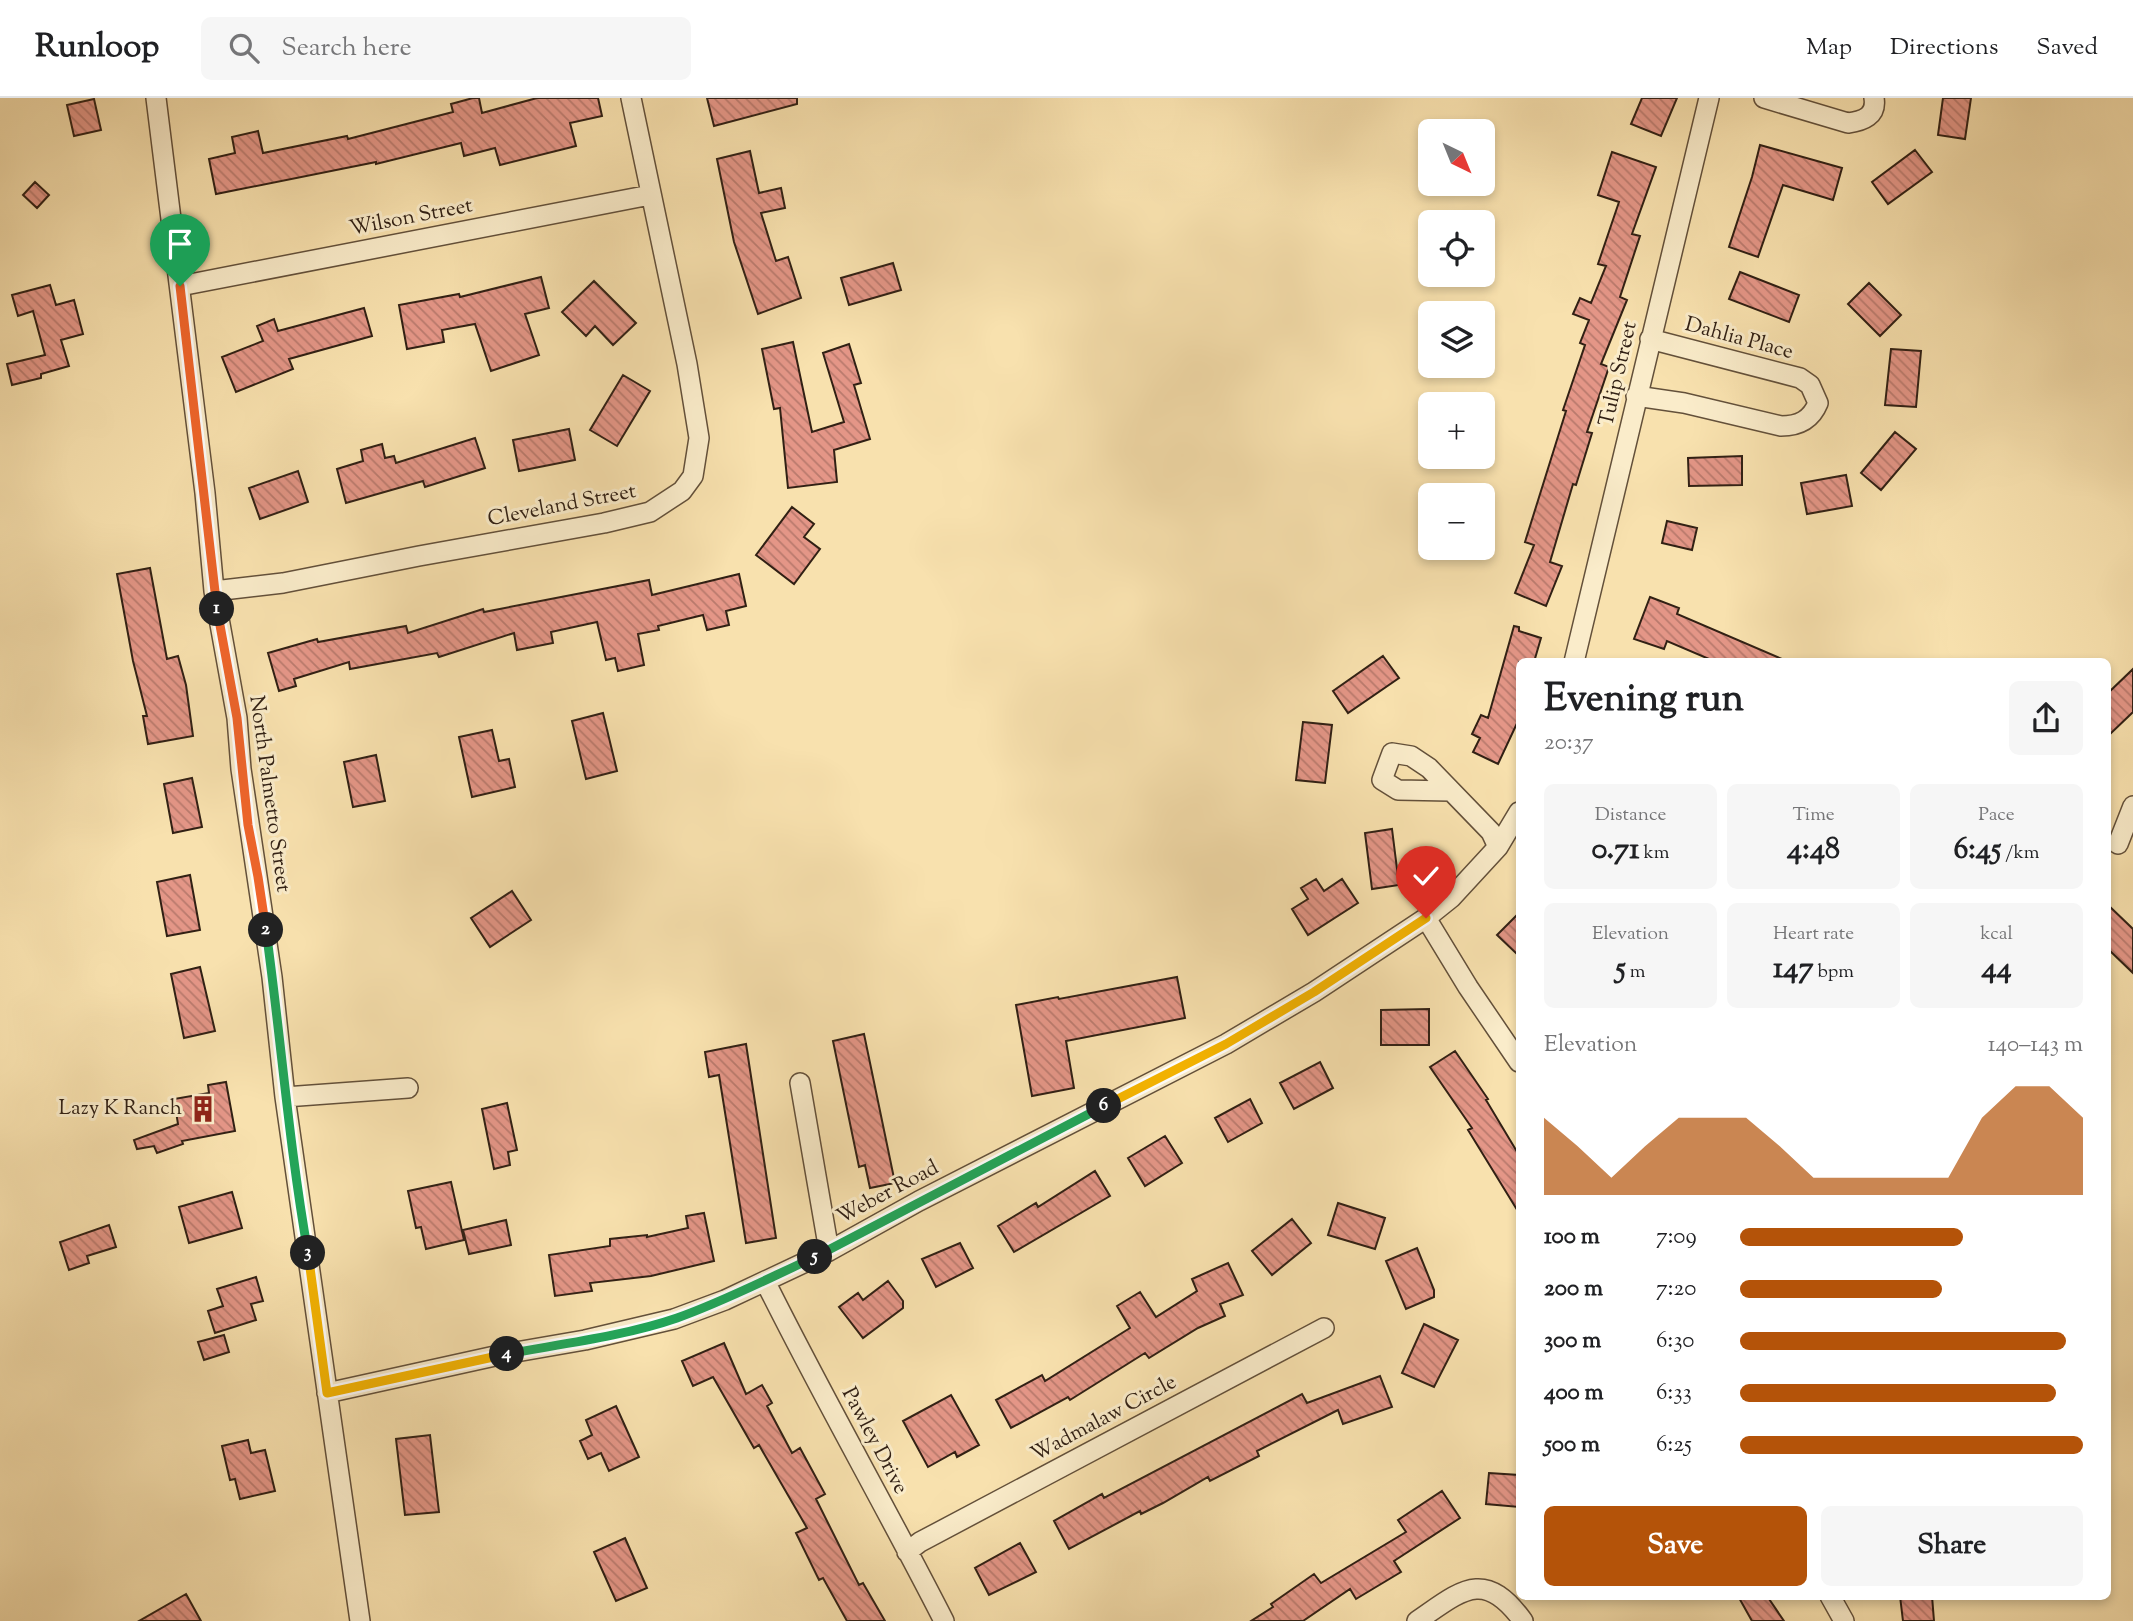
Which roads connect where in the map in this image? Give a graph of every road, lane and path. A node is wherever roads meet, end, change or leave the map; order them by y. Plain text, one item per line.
1 (156, 98) edge
2 (631, 98) edge
3 (1709, 98) edge
4 (1764, 98) edge
5 (1874, 98) edge
6 (650, 195) junction
7 (180, 286) junction
8 (1650, 339) junction
9 (1636, 396) junction
10 (214, 591) junction
11 (1575, 658) edge
12 (1450, 791) dead end
13 (2133, 806) edge
14 (1516, 817) edge
15 (1498, 846) junction
16 (2119, 847) edge
17 (1426, 918) junction
18 (1516, 1058) edge
19 (800, 1083) dead end
20 (408, 1088) dead end
21 (285, 1097) junction
22 (829, 1251) junction
23 (765, 1281) junction
24 (1324, 1328) dead end
25 (327, 1393) junction
26 (907, 1552) junction
27 (1832, 1600) edge
28 (360, 1621) edge
29 (944, 1621) edge
30 (1417, 1621) edge
31 (1523, 1621) edge
32 (1844, 1621) edge

1 - 7 street, North Palmetto Street
2 - 6 street, Cleveland Street
3 - 8 street, Tulip Street
4 - 5 street
6 - 7 street, Wilson Street
6 - 10 street, Cleveland Street
7 - 10 street, North Palmetto Street
8 - 9 street, Tulip Street
8 - 9 street, Dahlia Place
9 - 11 street, Tulip Street
10 - 21 street, North Palmetto Street
12 - 15 street
13 - 16 street
14 - 15 street
15 - 17 street
17 - 18 street
17 - 22 street, Weber Road
19 - 22 street
20 - 21 street
21 - 25 street, North Palmetto Street
22 - 23 street, Weber Road
23 - 25 street, Weber Road
23 - 26 street, Pawley Drive
24 - 26 street, Wadmalaw Circle
25 - 28 street, North Palmetto Street
26 - 29 street, Pawley Drive
27 - 32 street
30 - 31 street

